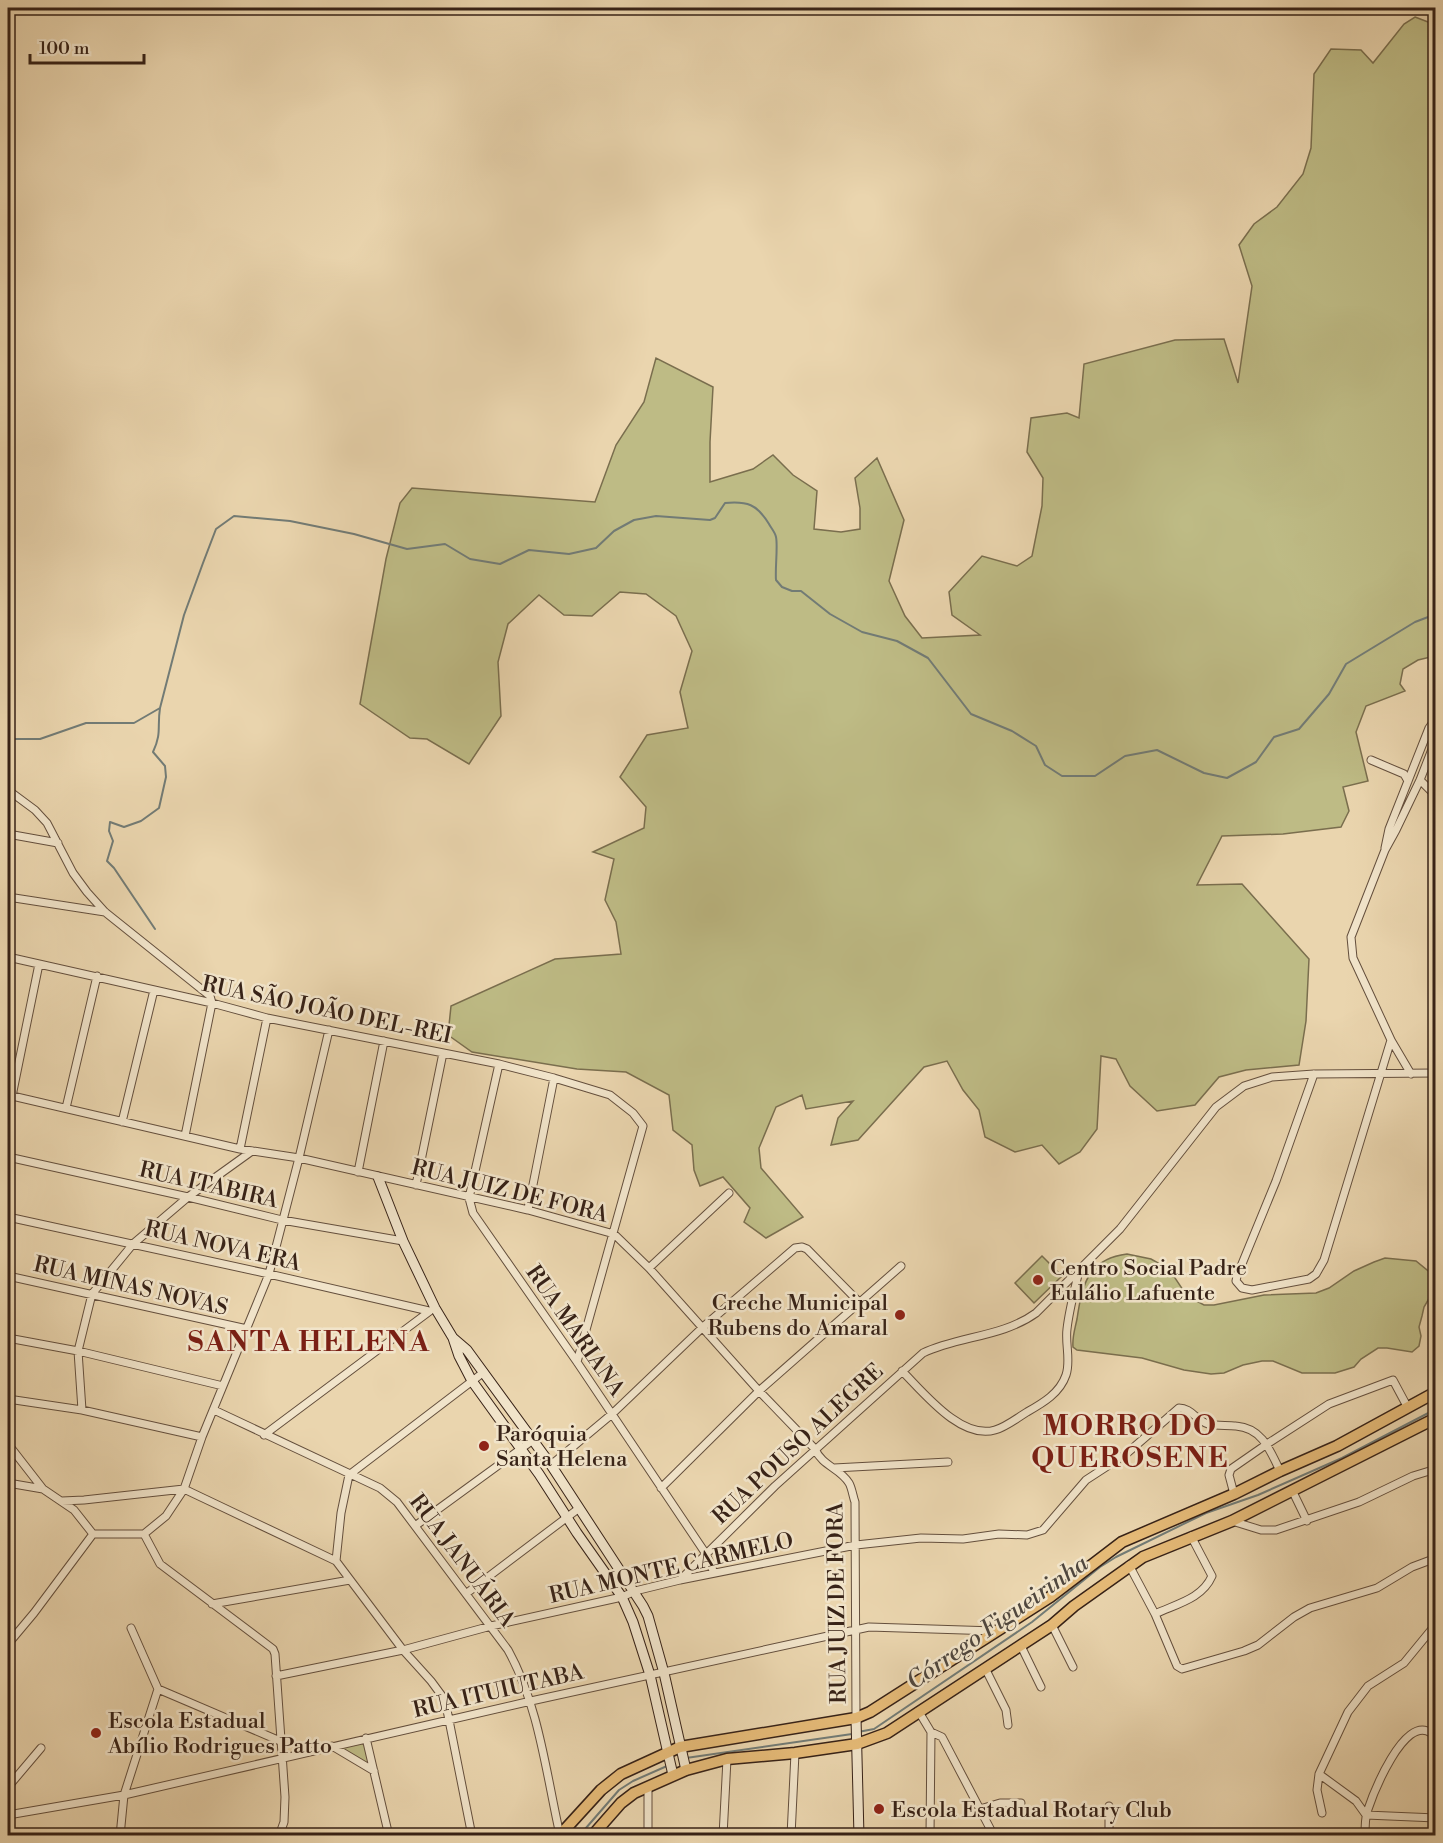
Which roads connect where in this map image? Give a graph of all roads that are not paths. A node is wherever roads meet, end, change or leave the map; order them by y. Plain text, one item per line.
1 (1436, 718) edge
2 (1436, 739) edge
3 (1371, 760) dead end
4 (1408, 776) junction
5 (1420, 780) junction
6 (8, 790) edge
7 (1436, 796) edge
8 (8, 834) edge
9 (58, 843) junction
10 (1385, 850) junction
11 (8, 897) edge
12 (105, 912) junction
13 (8, 957) edge
14 (39, 964) junction
15 (98, 976) junction
16 (154, 990) junction
17 (212, 1003) junction
18 (267, 1018) junction
19 (328, 1030) junction
20 (1391, 1040) junction
21 (384, 1041) junction
22 (442, 1053) junction
23 (499, 1064) junction
24 (1436, 1073) edge
25 (1314, 1074) junction
26 (1380, 1074) junction
27 (1411, 1074) junction
28 (554, 1078) junction
29 (10, 1095) edge
30 (66, 1108) junction
31 (122, 1122) junction
32 (185, 1136) junction
33 (240, 1149) junction
34 (252, 1151) junction
35 (8, 1157) edge
36 (299, 1158) junction
37 (358, 1172) junction
38 (378, 1178) junction
39 (416, 1185) junction
40 (729, 1193) dead end
41 (188, 1197) junction
42 (470, 1198) junction
43 (528, 1210) junction
44 (8, 1217) edge
45 (282, 1220) junction
46 (614, 1234) junction
47 (402, 1241) junction
48 (133, 1244) junction
49 (901, 1266) dead end
50 (649, 1268) junction
51 (1078, 1273) junction
52 (269, 1274) junction
53 (8, 1276) edge
54 (92, 1294) junction
55 (859, 1302) junction
56 (432, 1310) junction
57 (703, 1327) junction
58 (247, 1329) junction
59 (8, 1338) edge
60 (453, 1338) junction
61 (78, 1351) junction
62 (577, 1362) junction
63 (902, 1371) junction
64 (484, 1372) junction
65 (472, 1381) junction
66 (223, 1386) junction
67 (759, 1391) junction
68 (1436, 1392) edge
69 (8, 1399) edge
70 (1408, 1408) junction
71 (82, 1410) junction
72 (214, 1410) junction
73 (612, 1414) junction
74 (1436, 1418) edge
75 (1418, 1427) junction
76 (264, 1435) junction
77 (202, 1437) junction
78 (533, 1440) junction
79 (8, 1444) edge
80 (1267, 1444) junction
81 (520, 1448) junction
82 (815, 1449) junction
83 (948, 1462) dead end
84 (551, 1465) junction
85 (834, 1468) junction
86 (1436, 1469) edge
87 (1280, 1471) junction
88 (349, 1475) junction
89 (8, 1483) edge
90 (661, 1488) junction
91 (43, 1489) junction
92 (184, 1489) junction
93 (1292, 1490) junction
94 (1234, 1494) junction
95 (62, 1501) junction
96 (578, 1509) junction
97 (567, 1518) junction
98 (1232, 1521) junction
99 (1307, 1521) junction
100 (415, 1526) junction
101 (93, 1534) junction
102 (144, 1534) junction
103 (1191, 1536) junction
104 (856, 1545) junction
105 (706, 1554) junction
106 (1436, 1558) edge
107 (336, 1561) junction
108 (1129, 1565) junction
109 (714, 1573) junction
110 (350, 1580) junction
111 (680, 1580) junction
112 (635, 1591) junction
113 (467, 1593) junction
114 (622, 1597) junction
115 (212, 1604) junction
116 (1155, 1614) junction
117 (1436, 1624) edge
118 (1052, 1625) junction
119 (490, 1626) junction
120 (131, 1628) dead end
121 (857, 1630) junction
122 (999, 1631) junction
123 (8, 1644) edge
124 (1021, 1646) junction
125 (403, 1650) junction
126 (1073, 1667) dead end
127 (986, 1670) junction
128 (664, 1673) junction
129 (650, 1675) junction
130 (276, 1676) junction
131 (1041, 1687) dead end
132 (158, 1689) junction
133 (531, 1701) junction
134 (919, 1712) junction
135 (856, 1718) junction
136 (448, 1721) junction
137 (1008, 1725) dead end
138 (931, 1732) junction
139 (1431, 1733) dead end
140 (366, 1738) junction
141 (857, 1738) junction
142 (280, 1741) junction
143 (332, 1746) junction
144 (680, 1747) junction
145 (41, 1748) dead end
146 (668, 1752) junction
147 (795, 1753) junction
148 (281, 1758) junction
149 (727, 1759) junction
150 (686, 1770) junction
151 (374, 1772) junction
152 (1319, 1774) junction
153 (673, 1775) junction
154 (8, 1787) edge
155 (648, 1787) junction
156 (124, 1795) junction
157 (1021, 1803) dead end
158 (1109, 1806) dead end
159 (980, 1809) junction
160 (1322, 1813) dead end
161 (8, 1815) edge
162 (1366, 1815) junction
163 (1436, 1818) edge
164 (559, 1835) edge
165 (120, 1836) edge
166 (279, 1836) edge
167 (389, 1836) edge
168 (472, 1836) edge
169 (592, 1836) edge
170 (648, 1836) edge
171 (723, 1836) edge
172 (791, 1836) edge
173 (859, 1836) edge
174 (930, 1836) edge
175 (994, 1836) edge
176 (1108, 1836) edge
177 (1365, 1836) edge

1 - 4 street
2 - 5 street
3 - 4 street
4 - 10 street
5 - 7 street
5 - 10 street
6 - 9 street
8 - 9 street
9 - 12 street
10 - 20 street
11 - 12 street
12 - 17 street
13 - 14 street, RUA SÃO JOÃO DEL-REI
14 - 15 street, RUA SÃO JOÃO DEL-REI
14 - 29 street
15 - 16 street, RUA SÃO JOÃO DEL-REI
15 - 30 street
16 - 17 street, RUA SÃO JOÃO DEL-REI
16 - 31 street
17 - 18 street, RUA SÃO JOÃO DEL-REI
17 - 32 street
18 - 19 street, RUA SÃO JOÃO DEL-REI
18 - 33 street
19 - 21 street, RUA SÃO JOÃO DEL-REI
19 - 36 street
20 - 26 street
20 - 27 street
21 - 22 street, RUA SÃO JOÃO DEL-REI
21 - 37 street
22 - 23 street, RUA SÃO JOÃO DEL-REI
22 - 39 street
23 - 28 street, RUA SÃO JOÃO DEL-REI
23 - 42 street
24 - 27 street, RUA POUSO ALEGRE
25 - 26 street, RUA POUSO ALEGRE
25 - 26 street
25 - 51 street, RUA POUSO ALEGRE
26 - 27 street, RUA POUSO ALEGRE
28 - 43 street
28 - 46 street, RUA SÃO JOÃO DEL-REI
29 - 30 street, RUA JUIZ DE FORA
30 - 31 street, RUA JUIZ DE FORA
31 - 32 street, RUA JUIZ DE FORA
32 - 33 street, RUA JUIZ DE FORA
33 - 34 street, RUA JUIZ DE FORA
34 - 36 street, RUA JUIZ DE FORA
34 - 41 street
35 - 41 street, RUA ITABIRA
36 - 37 street, RUA JUIZ DE FORA
36 - 45 street
37 - 38 street, RUA JUIZ DE FORA
38 - 39 street, RUA JUIZ DE FORA
38 - 47 street
39 - 42 street, RUA JUIZ DE FORA
40 - 50 street
41 - 45 street, RUA ITABIRA
41 - 48 street
42 - 43 street, RUA JUIZ DE FORA
42 - 62 street, RUA MARIANA
43 - 46 street, RUA JUIZ DE FORA
44 - 48 street, RUA NOVA ERA
45 - 47 street, RUA ITABIRA
45 - 52 street
46 - 50 street, RUA JUIZ DE FORA
46 - 62 street
47 - 56 street
48 - 52 street, RUA NOVA ERA
48 - 54 street
49 - 55 street
50 - 57 street, RUA JUIZ DE FORA
51 - 63 street, RUA POUSO ALEGRE
51 - 63 street
52 - 56 street, RUA NOVA ERA
52 - 58 street
53 - 54 street, RUA MINAS NOVAS
54 - 58 street, RUA MINAS NOVAS
54 - 61 street
55 - 57 street
55 - 67 street
56 - 60 street
56 - 76 street
57 - 67 street, RUA JUIZ DE FORA
57 - 73 street
58 - 66 street
59 - 61 street
60 - 64 street
60 - 65 street
61 - 66 street
61 - 71 street
62 - 73 street, RUA MARIANA
63 - 82 street, RUA POUSO ALEGRE
64 - 65 street
64 - 78 street
65 - 81 street
65 - 88 street
66 - 72 street
67 - 82 street, RUA JUIZ DE FORA
67 - 90 street
68 - 70 main road
69 - 71 street
70 - 75 main road
70 - 80 street
70 - 87 main road
71 - 77 street
72 - 76 street, RUA JANUÁRIA
72 - 77 street
73 - 84 street
73 - 90 street, RUA MARIANA
74 - 75 main road
75 - 93 main road
76 - 88 street, RUA JANUÁRIA
77 - 92 street
78 - 81 street
78 - 84 street
79 - 91 street
80 - 87 street
80 - 94 street
80 - 104 street, RUA MONTE CARMELO
81 - 97 street
81 - 100 street
82 - 85 street, RUA JUIZ DE FORA
82 - 105 street, RUA POUSO ALEGRE
83 - 85 street
84 - 96 street
85 - 104 street, RUA JUIZ DE FORA
86 - 99 street
87 - 94 main road
88 - 100 street, RUA JANUÁRIA
88 - 107 street
89 - 91 street
90 - 105 street, RUA MARIANA
91 - 95 street
92 - 95 street
92 - 102 street
92 - 107 street
93 - 98 main road
93 - 99 street
94 - 122 main road
95 - 101 street
96 - 97 street
96 - 112 street
97 - 113 street
97 - 114 street
98 - 99 street
98 - 103 main road
100 - 113 street, RUA JANUÁRIA
101 - 102 street
101 - 123 street
102 - 115 street
103 - 108 main road
103 - 116 street
104 - 109 street, RUA MONTE CARMELO
104 - 121 street, RUA JUIZ DE FORA
105 - 109 street, RUA MARIANA
105 - 111 street, RUA POUSO ALEGRE
106 - 116 street
107 - 110 street
108 - 116 street
108 - 118 main road
109 - 111 street, RUA MONTE CARMELO
110 - 115 street
110 - 125 street
111 - 112 street, RUA MONTE CARMELO
112 - 114 street, RUA MONTE CARMELO
112 - 128 street
113 - 119 street, RUA JANUÁRIA
114 - 119 street, RUA MONTE CARMELO
114 - 129 street
115 - 130 street
117 - 152 street
118 - 124 main road
118 - 126 street
119 - 125 street, RUA MONTE CARMELO
119 - 133 street, RUA JANUÁRIA
120 - 132 street
121 - 122 street, RUA ITUIUTABA
121 - 128 street, RUA ITUIUTABA
121 - 135 street, RUA JUIZ DE FORA
122 - 135 main road
124 - 127 main road
124 - 131 street
125 - 130 street, RUA MONTE CARMELO
125 - 136 street
127 - 134 main road
127 - 137 street
128 - 129 street, RUA ITUIUTABA
128 - 144 street
129 - 133 street, RUA ITUIUTABA
129 - 146 street
130 - 142 street
132 - 142 street
132 - 156 street
133 - 136 street, RUA ITUIUTABA
133 - 164 street, RUA JANUÁRIA
134 - 138 street
134 - 141 main road
135 - 141 street
135 - 144 main road
136 - 140 street, RUA ITUIUTABA
136 - 168 street
138 - 159 street
138 - 174 street
139 - 162 street
140 - 143 street, RUA ITUIUTABA
140 - 151 street
141 - 147 main road
141 - 173 street
142 - 148 street
143 - 148 street, RUA ITUIUTABA
143 - 151 street
144 - 146 main road
144 - 150 street
145 - 154 street
146 - 153 street
146 - 164 main road
147 - 149 main road
147 - 172 street
148 - 156 street, RUA ITUIUTABA
148 - 166 street
149 - 150 main road
149 - 171 street
150 - 153 main road
151 - 167 street
152 - 160 street
152 - 162 street
153 - 155 main road
155 - 169 main road
155 - 170 street
156 - 161 street, RUA ITUIUTABA
156 - 165 street
157 - 159 street
158 - 176 street
159 - 175 street
162 - 163 street
162 - 177 street

